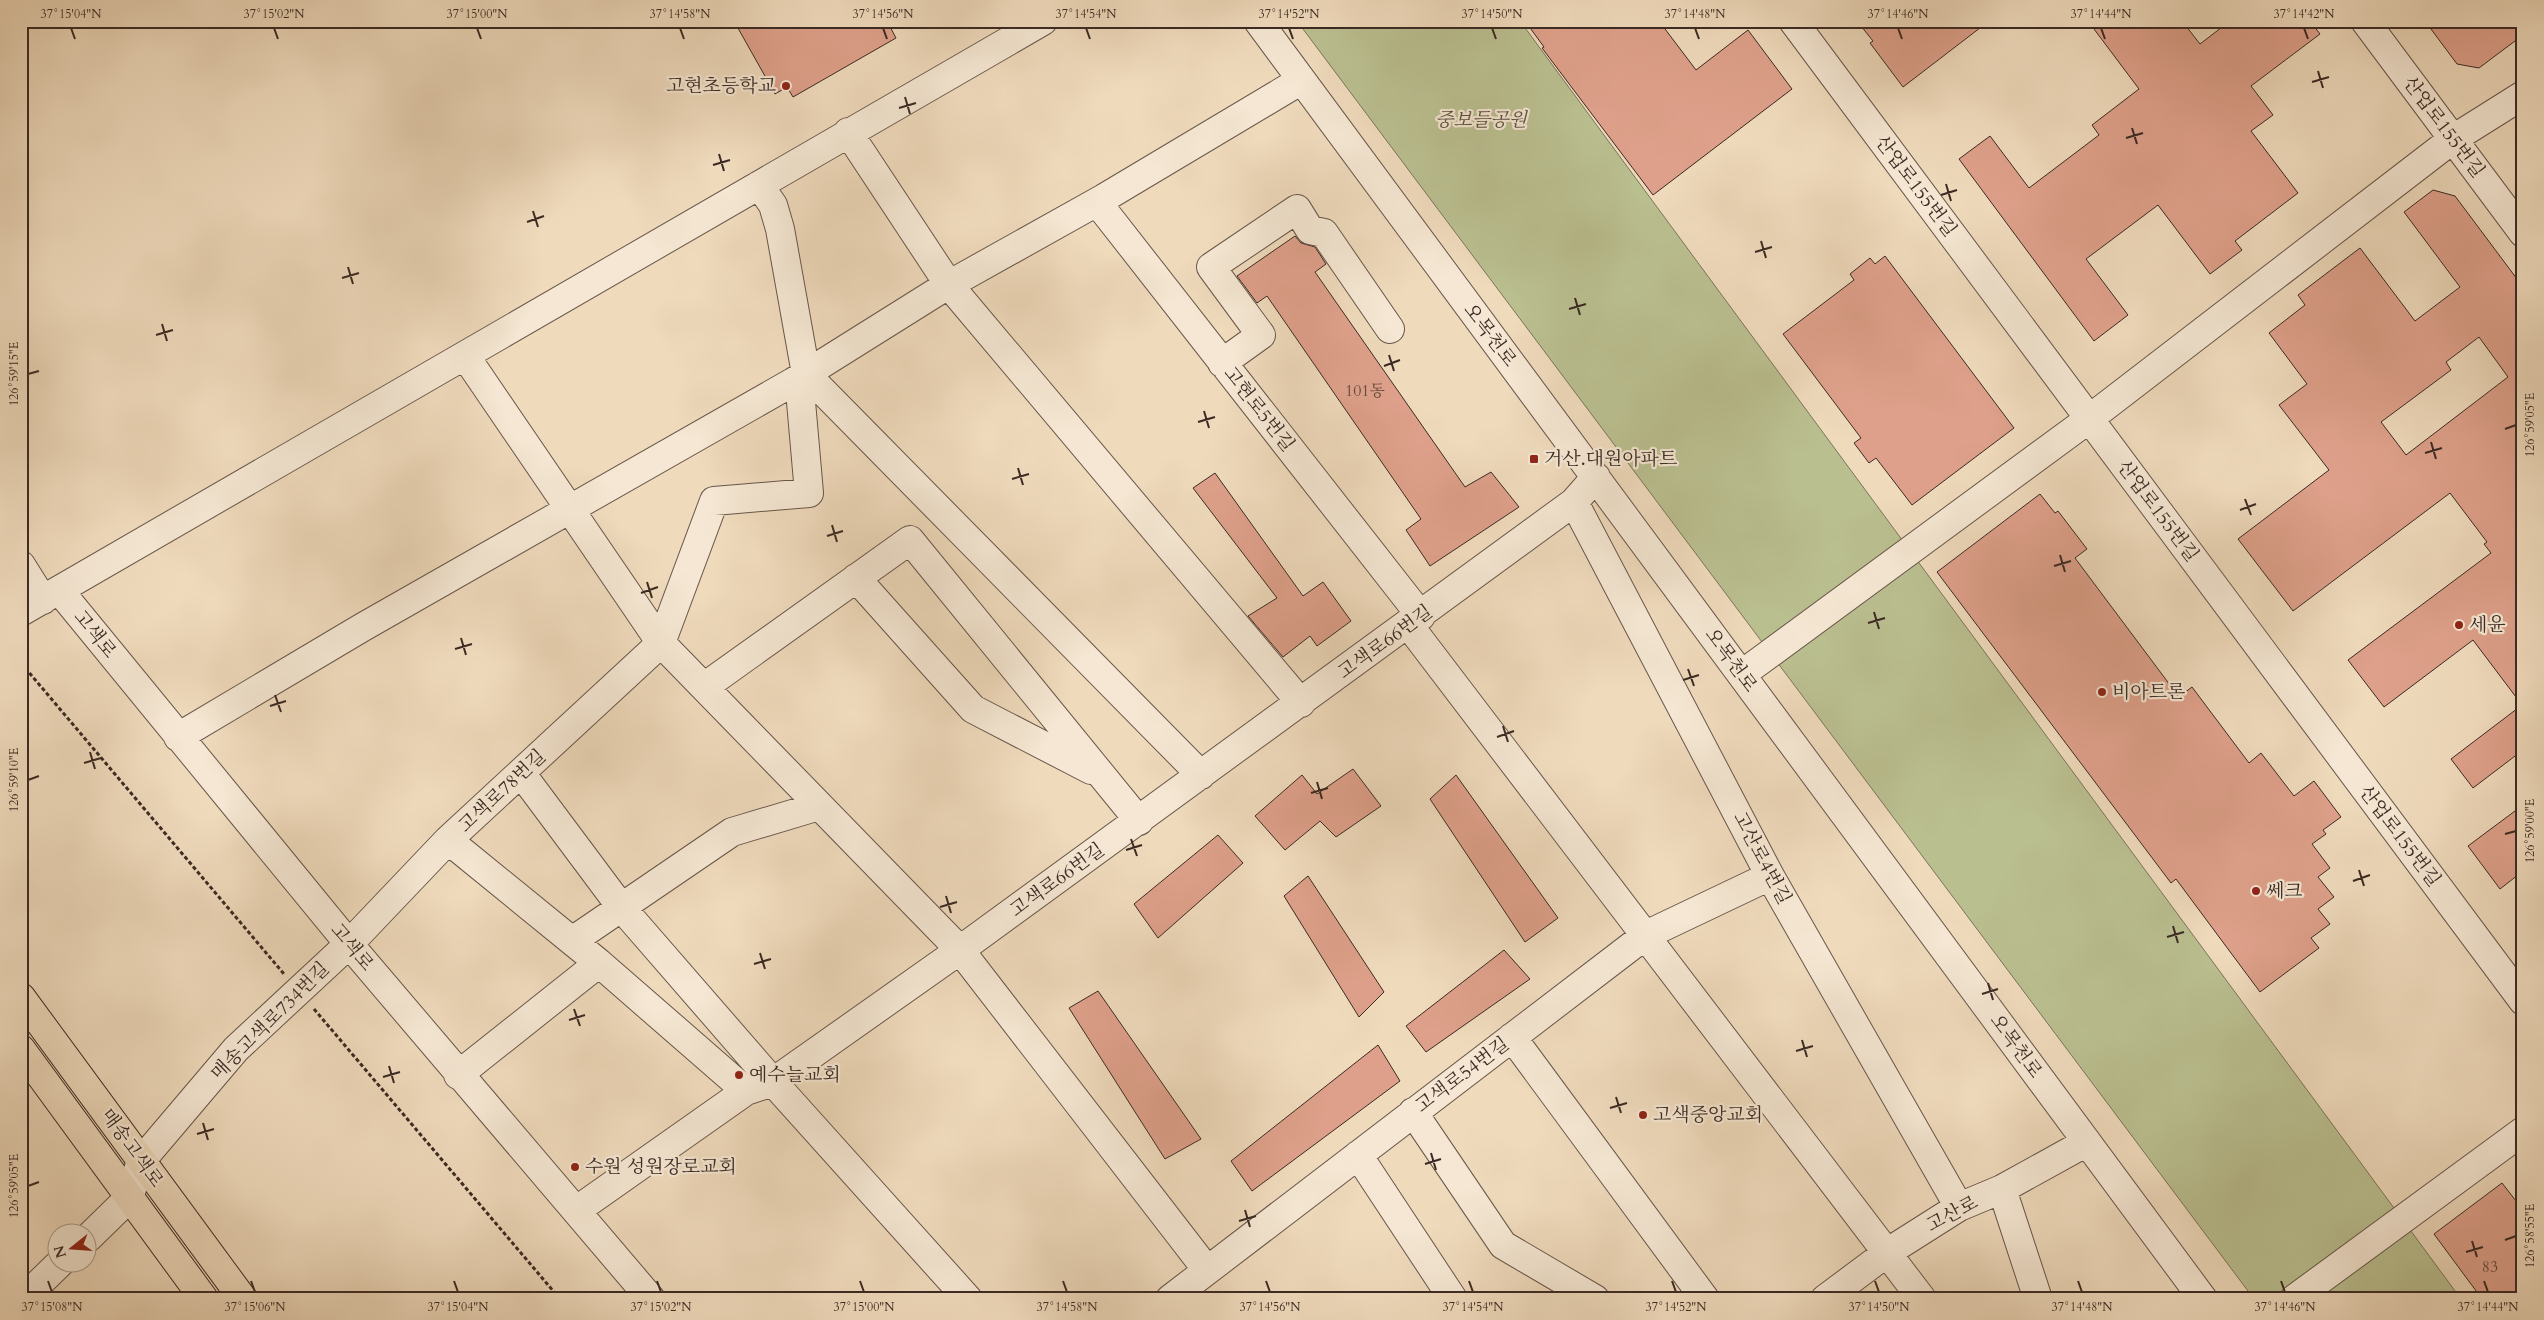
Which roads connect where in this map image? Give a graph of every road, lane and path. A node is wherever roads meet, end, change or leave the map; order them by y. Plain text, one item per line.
1 (1043, 21) edge
2 (1258, 21) edge
3 (1793, 21) edge
4 (2365, 21) edge
5 (1300, 81) junction
6 (2523, 95) edge
7 (848, 132) junction
8 (2453, 139) junction
9 (759, 185) junction
10 (1097, 202) junction
11 (2523, 233) edge
12 (949, 285) junction
13 (1390, 329) dead end
14 (466, 357) junction
15 (1222, 363) junction
16 (802, 376) junction
17 (2089, 419) junction
18 (1596, 477) junction
19 (1574, 502) junction
20 (569, 509) junction
21 (21, 565) edge
22 (856, 578) junction
23 (41, 601) edge
24 (1415, 620) junction
25 (661, 643) junction
26 (1742, 674) junction
27 (704, 687) junction
28 (1300, 703) junction
29 (178, 737) junction
30 (521, 773) junction
31 (1102, 775) junction
32 (1201, 775) junction
33 (819, 806) junction
34 (1138, 820) junction
35 (448, 840) junction
36 (1770, 876) junction
37 (621, 907) junction
38 (1646, 935) junction
39 (572, 941) junction
40 (349, 944) junction
41 (960, 950) junction
42 (599, 963) junction
43 (21, 997) edge
44 (2523, 1001) edge
45 (1512, 1037) junction
46 (21, 1049) edge
47 (458, 1075) junction
48 (773, 1082) junction
49 (746, 1091) junction
50 (1413, 1112) junction
51 (2523, 1131) edge
52 (2088, 1142) junction
53 (1358, 1155) junction
54 (141, 1161) junction
55 (2002, 1189) junction
56 (129, 1198) junction
57 (1960, 1207) junction
58 (577, 1210) junction
59 (98, 1228) edge
60 (1888, 1252) junction
61 (1207, 1270) junction
62 (51, 1272) edge
63 (23, 1299) edge
64 (204, 1299) edge
65 (243, 1299) edge
66 (651, 1299) edge
67 (968, 1299) edge
68 (1170, 1299) edge
69 (1453, 1299) edge
70 (1596, 1299) edge
71 (1705, 1299) edge
72 (1825, 1299) edge
73 (1922, 1299) edge
74 (2038, 1299) edge
75 (2203, 1299) edge
76 (2294, 1299) edge

1 - 7 street
2 - 5 street, 오목천로
3 - 17 street, 산업로155번길
4 - 8 street, 산업로155번길
5 - 10 street
5 - 18 street, 오목천로
6 - 8 street
7 - 9 street
7 - 12 street
8 - 11 street, 산업로155번길
8 - 17 street
9 - 14 street
9 - 16 street
10 - 12 street
10 - 15 street, 고현로5번길
12 - 16 street
12 - 28 street
13 - 15 street
14 - 20 street
14 - 23 street
15 - 24 street, 고현로5번길
16 - 20 street
16 - 25 street
16 - 32 street
17 - 26 street
17 - 44 street, 산업로155번길
18 - 19 street, 고색로66번길
18 - 26 street, 오목천로
19 - 24 street, 고색로66번길
19 - 36 street, 고산로4번길
20 - 25 street
20 - 29 street
21 - 23 street, 고색로
22 - 27 street
22 - 31 street
22 - 31 street
23 - 29 street, 고색로
24 - 28 street, 고색로66번길
24 - 38 street, 고현로5번길
25 - 27 street
25 - 30 street, 고색로78번길
26 - 52 street, 오목천로
27 - 33 street
28 - 32 street, 고색로66번길
29 - 40 street, 고색로
30 - 35 street, 고색로78번길
30 - 37 street
31 - 34 street
32 - 34 street, 고색로66번길
33 - 37 street
33 - 41 street
34 - 41 street, 고색로66번길
35 - 39 street
35 - 40 street, 고색로78번길
36 - 38 street, 고색로54번길
36 - 57 street, 고산로4번길
37 - 39 street
37 - 48 street
38 - 45 street, 고색로54번길
38 - 60 street, 고현로5번길
39 - 42 street
40 - 47 street, 고색로
40 - 54 street, 매송고색로734번길
41 - 48 street, 고색로66번길
41 - 61 street
42 - 47 street
42 - 49 street
43 - 54 main road, 매송고색로
45 - 50 street, 고색로54번길
45 - 71 street
46 - 56 main road, 매송고색로
47 - 58 street, 고색로
48 - 49 street, 고색로66번길
48 - 67 street
49 - 58 street, 고색로66번길
50 - 53 street, 고색로54번길
50 - 70 street
51 - 76 street
52 - 55 street, 고산로
52 - 75 street, 오목천로
53 - 61 street, 고색로54번길
53 - 69 street
54 - 56 street, 매송고색로734번길
54 - 65 main road, 매송고색로
55 - 57 street, 고산로
55 - 74 street
56 - 59 street
56 - 64 main road, 매송고색로
57 - 60 street, 고산로
58 - 66 street, 고색로
60 - 72 street, 고산로
60 - 73 street, 고현로5번길
61 - 68 street, 고색로54번길
62 - 63 street

